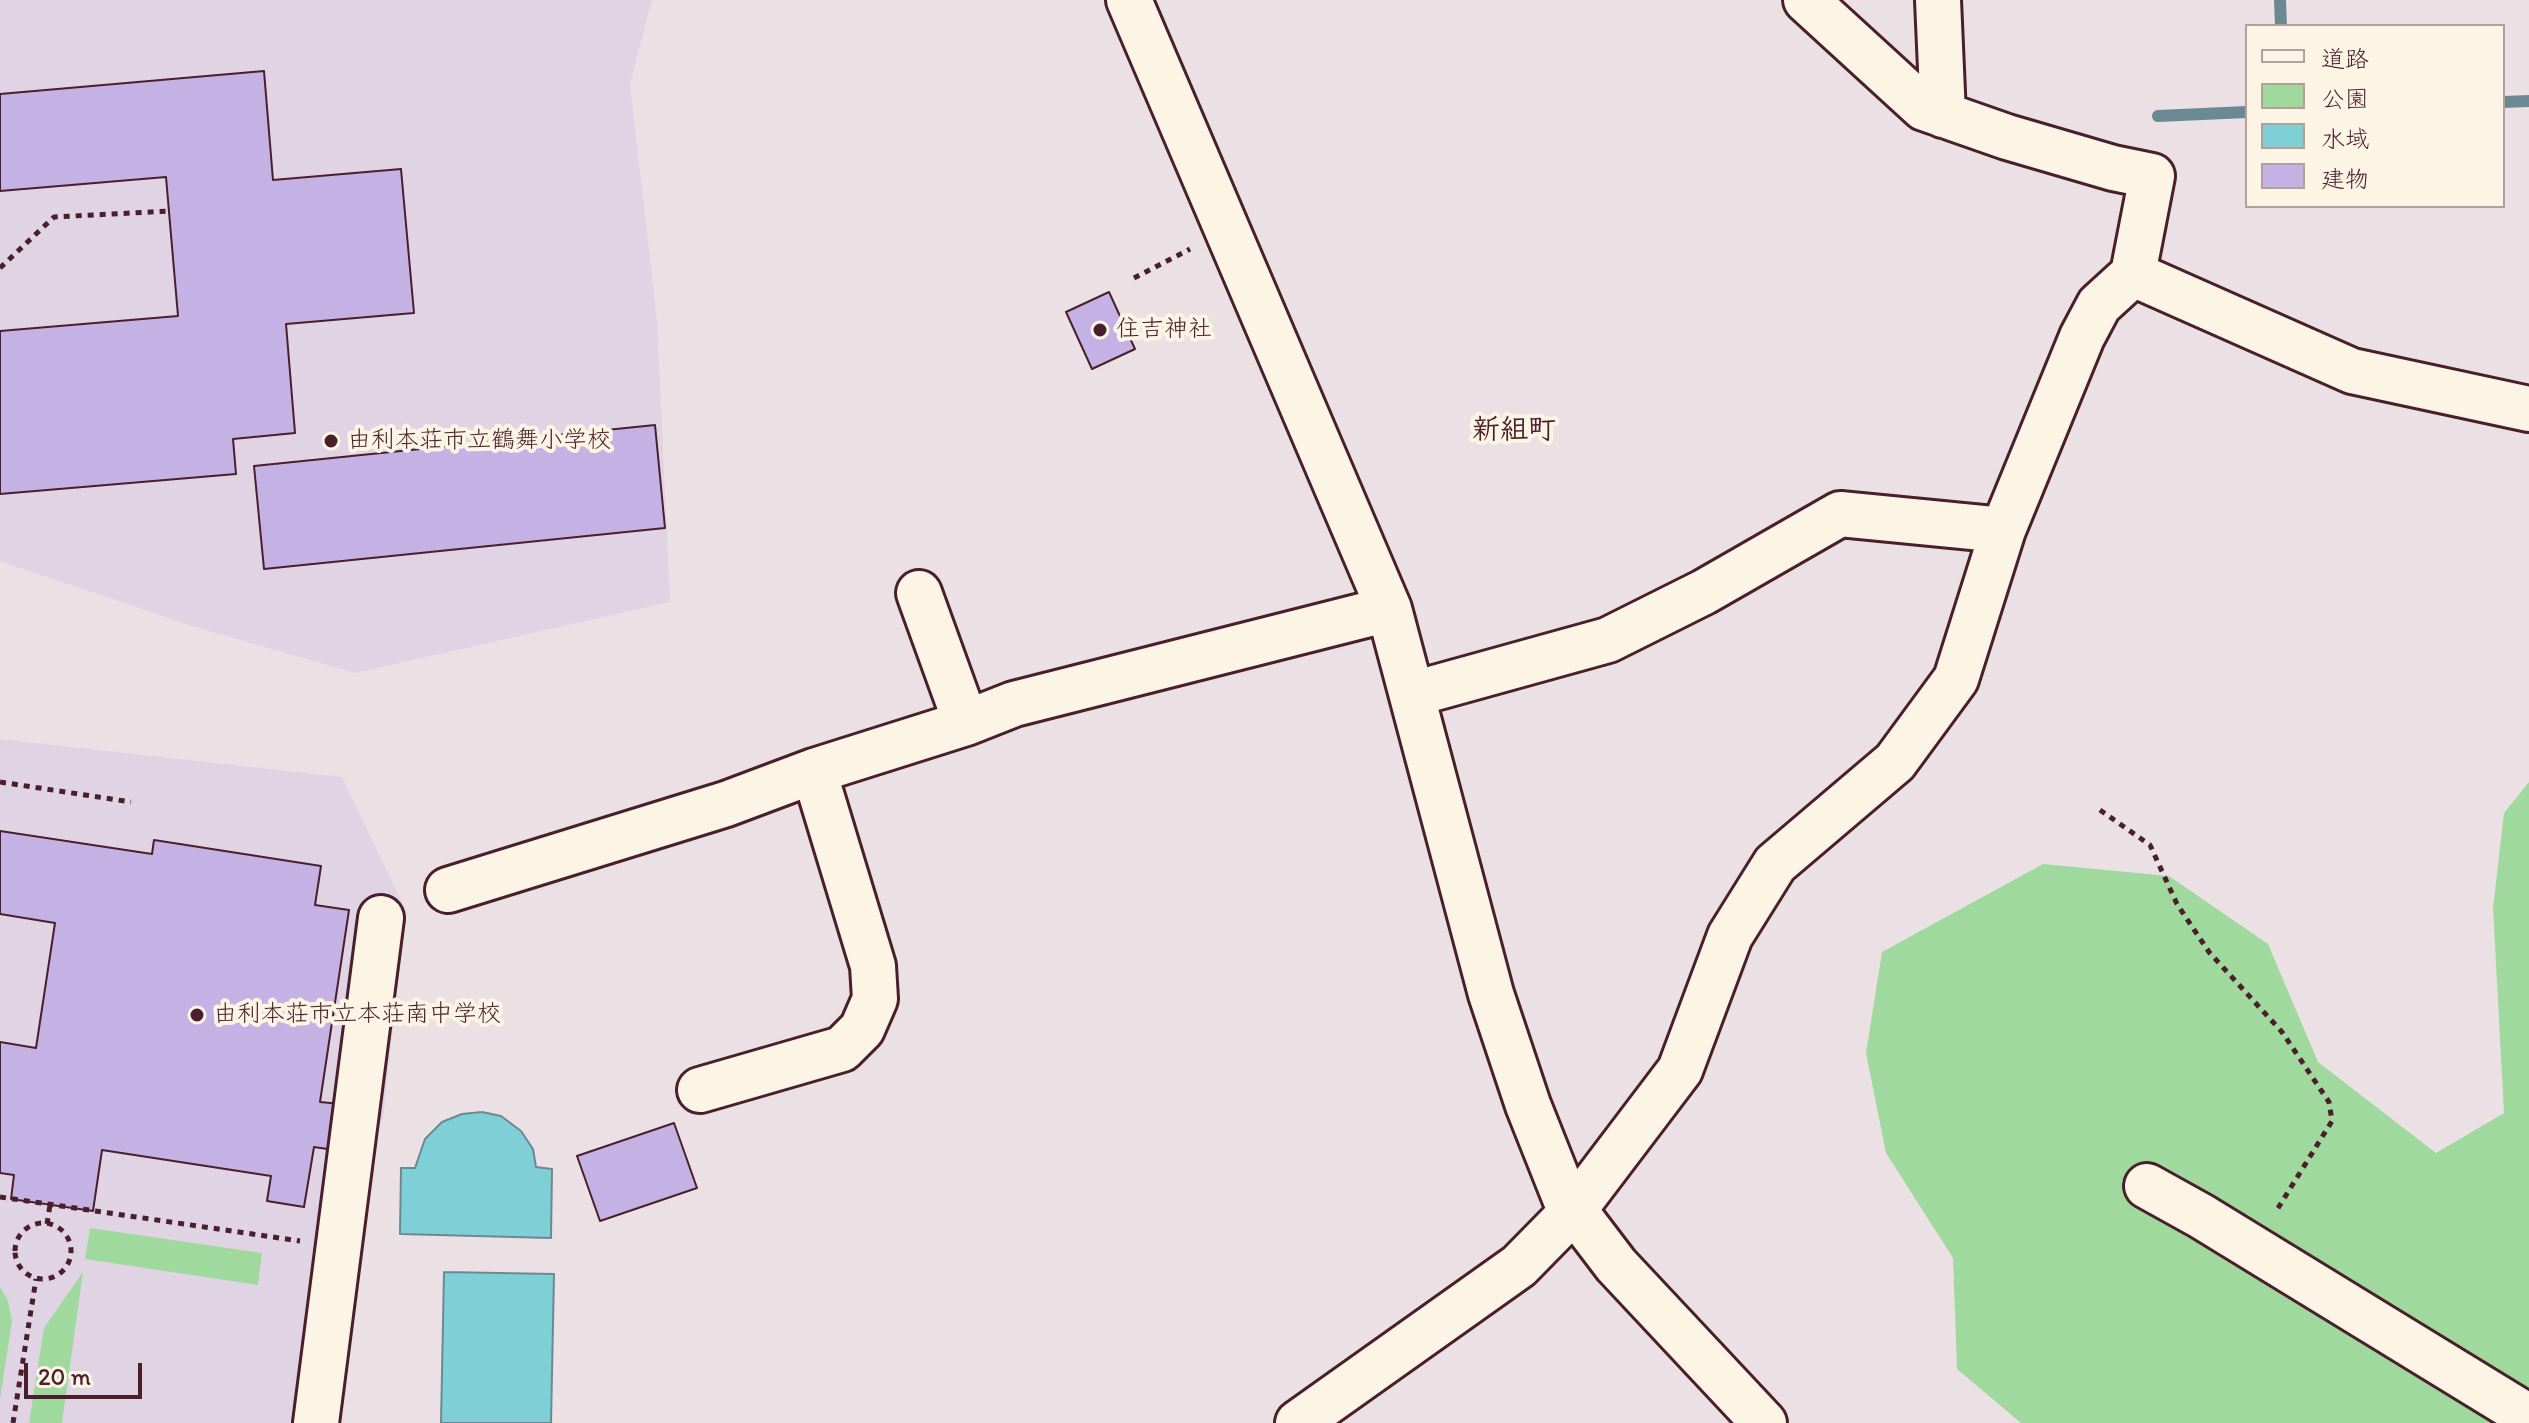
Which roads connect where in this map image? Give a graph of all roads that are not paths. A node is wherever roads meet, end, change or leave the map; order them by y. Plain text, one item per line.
1 (1129, 0) edge
2 (1806, 0) edge
3 (1938, 0) edge
4 (1943, 115) junction
5 (2133, 274) junction
6 (2529, 409) edge
7 (2003, 530) junction
8 (919, 593) dead end
9 (1389, 609) junction
10 (1413, 694) junction
11 (966, 723) junction
12 (814, 771) junction
13 (448, 890) dead end
14 (381, 918) dead end
15 (700, 1090) dead end
16 (2147, 1186) dead end
17 (1573, 1211) junction
18 (2529, 1417) edge
19 (316, 1423) edge
20 (1298, 1423) edge
21 (1764, 1423) edge

1 - 9 street
2 - 4 street
3 - 4 street
4 - 5 street
5 - 6 street
5 - 7 street
7 - 10 street
7 - 17 street
8 - 11 street
9 - 10 street
9 - 11 street
10 - 17 street
11 - 12 street
12 - 13 street
12 - 15 street
14 - 19 street
16 - 18 street
17 - 20 street
17 - 21 street

